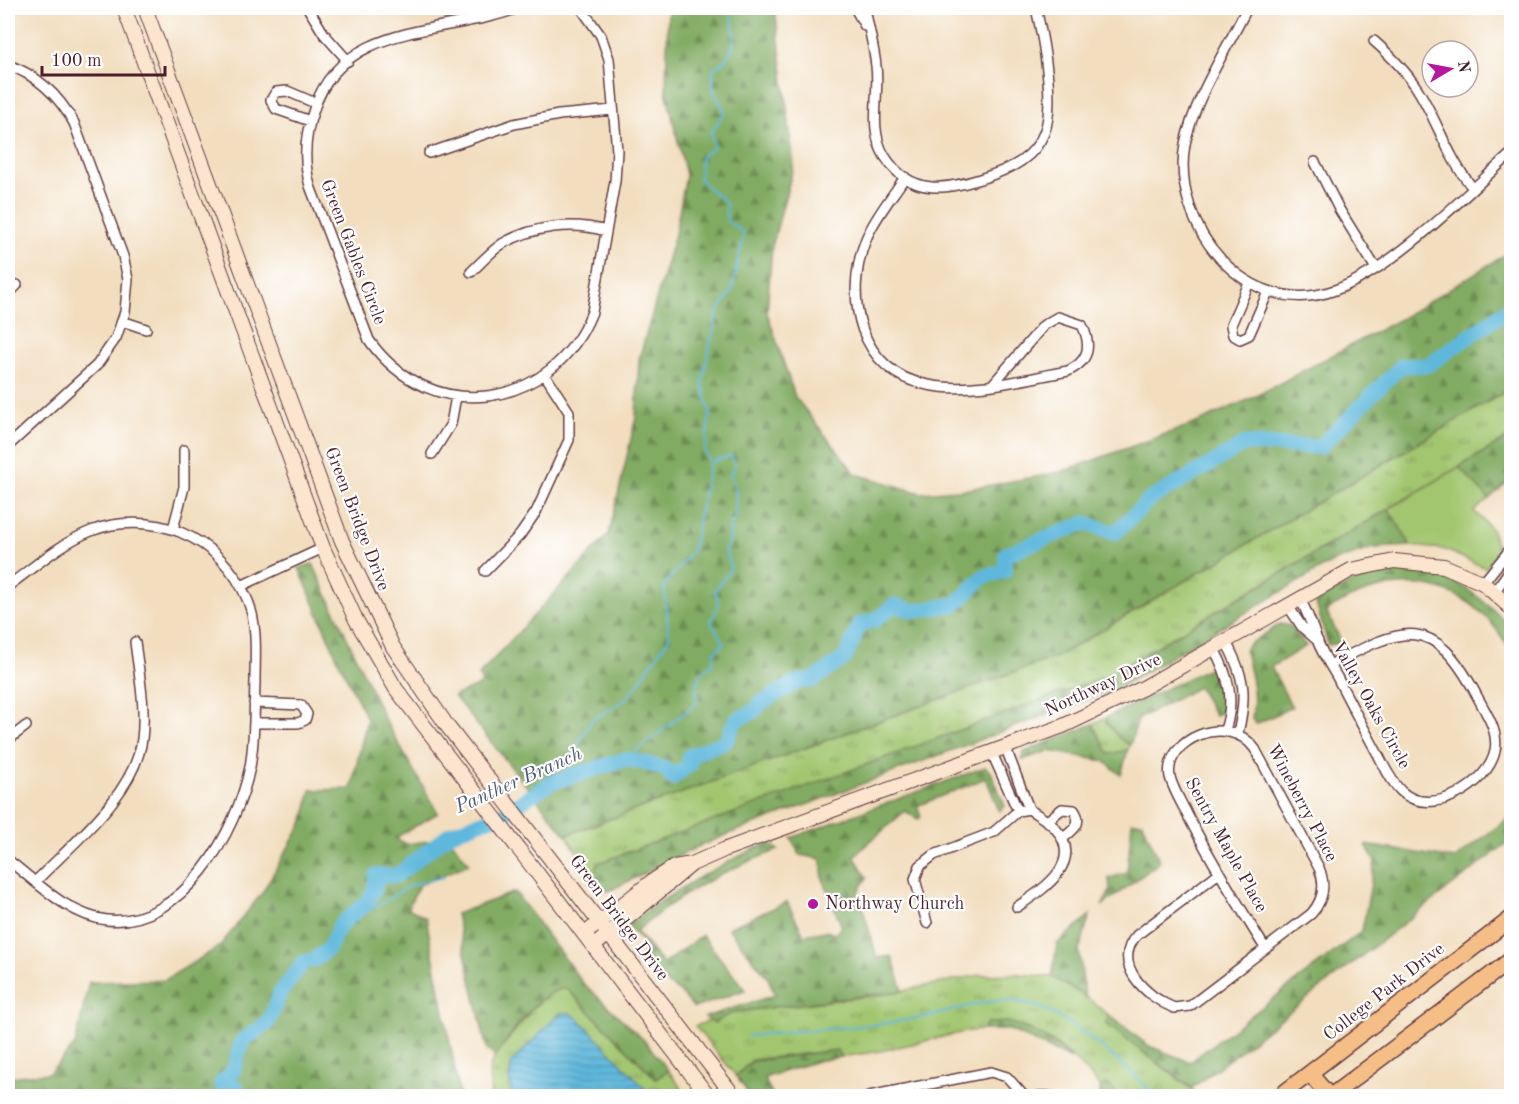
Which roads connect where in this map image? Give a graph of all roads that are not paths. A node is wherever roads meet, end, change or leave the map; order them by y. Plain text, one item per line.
1 (124, 8) edge
2 (145, 8) edge
3 (308, 8) edge
4 (518, 8) edge
5 (580, 8) edge
6 (855, 8) edge
7 (865, 8) edge
8 (1036, 8) edge
9 (1247, 8) edge
10 (1374, 40) dead end
11 (871, 43) junction
12 (348, 61) junction
13 (8, 65) edge
14 (315, 103) junction
15 (613, 110) junction
16 (310, 121) junction
17 (429, 153) dead end
18 (1512, 153) edge
19 (1316, 162) dead end
20 (905, 177) junction
21 (1473, 188) junction
22 (606, 231) junction
23 (1375, 267) junction
24 (471, 272) dead end
25 (1249, 283) junction
26 (17, 285) dead end
27 (1268, 292) junction
28 (8, 294) edge
29 (122, 321) junction
30 (146, 329) dead end
31 (545, 375) junction
32 (993, 384) junction
33 (456, 396) junction
34 (8, 446) edge
35 (184, 450) dead end
36 (432, 454) dead end
37 (172, 529) junction
38 (1512, 547) edge
39 (323, 549) junction
40 (1512, 567) edge
41 (485, 571) dead end
42 (1483, 583) junction
43 (8, 586) edge
44 (241, 586) junction
45 (1495, 591) junction
46 (1294, 602) junction
47 (1512, 609) edge
48 (1318, 641) junction
49 (135, 642) dead end
50 (1220, 646) junction
51 (393, 647) junction
52 (1330, 665) junction
53 (254, 703) junction
54 (254, 723) junction
55 (26, 726) dead end
56 (1225, 730) junction
57 (1238, 733) junction
58 (8, 740) edge
59 (1005, 746) junction
60 (991, 751) junction
61 (1029, 809) junction
62 (1018, 812) junction
63 (1047, 821) junction
64 (1062, 839) junction
65 (8, 860) edge
66 (692, 864) junction
67 (1219, 873) junction
68 (36, 881) junction
69 (1017, 907) dead end
70 (1512, 918) edge
71 (927, 923) dead end
72 (598, 924) junction
73 (583, 935) junction
74 (607, 935) junction
75 (593, 948) junction
76 (1265, 948) junction
77 (1512, 959) edge
78 (1310, 1074) junction
79 (708, 1096) edge
80 (734, 1096) edge
81 (869, 1096) edge
82 (1024, 1096) edge
83 (1040, 1096) edge
84 (1048, 1096) edge
85 (1280, 1096) edge
86 (1330, 1096) edge

1 - 39 main road
2 - 51 main road, Green Bridge Drive
3 - 12 street
4 - 12 street, Green Gables Circle
5 - 15 street, Green Gables Circle
6 - 11 street
7 - 11 street
8 - 20 street
9 - 25 street
10 - 21 street
11 - 20 street
12 - 14 street, Green Gables Circle
13 - 29 street
14 - 16 street, Green Gables Circle
14 - 16 street
15 - 17 street
15 - 22 street, Green Gables Circle
16 - 33 street, Green Gables Circle
18 - 21 street
19 - 23 street
20 - 32 street
21 - 23 street
22 - 24 street
22 - 31 street, Green Gables Circle
23 - 27 street
25 - 27 street
25 - 27 street
26 - 28 street
29 - 30 street
29 - 34 street
31 - 33 street, Green Gables Circle
31 - 41 street
32 - 32 street
33 - 36 street
35 - 37 street
37 - 43 street
37 - 44 street
38 - 42 street
39 - 44 street
39 - 51 main road
39 - 73 main road
40 - 45 street
42 - 45 main road, Northway Drive
42 - 46 main road, Northway Drive
44 - 53 street
45 - 47 main road, Northway Drive
46 - 48 street, Valley Oaks Circle
46 - 48 street, Valley Oaks Circle
46 - 50 main road, Northway Drive
48 - 52 street, Valley Oaks Circle
49 - 68 street
50 - 56 street
50 - 57 street
50 - 59 main road, Northway Drive
51 - 72 main road, Green Bridge Drive
52 - 52 street, Valley Oaks Circle
53 - 54 street
53 - 54 street
54 - 68 street
55 - 58 street
56 - 57 street, Sentry Maple Place
56 - 67 street, Sentry Maple Place
57 - 76 street, Wineberry Place
59 - 60 main road, Northway Drive
59 - 61 street
60 - 62 street
60 - 66 main road, Northway Drive
61 - 62 street
61 - 63 street
62 - 71 street
63 - 64 street
63 - 64 street
64 - 69 street
65 - 68 street
66 - 72 main road, Northway Drive
66 - 74 main road, Northway Drive
67 - 76 street, Sentry Maple Place
67 - 76 street
70 - 78 main road, College Park Drive
72 - 73 main road, Northway Drive
72 - 74 main road, Green Bridge Drive
73 - 75 main road
74 - 75 main road, Northway Drive
74 - 80 main road, Green Bridge Drive
75 - 79 main road
77 - 86 main road
78 - 85 main road, College Park Drive
78 - 86 main road
81 - 82 street
83 - 84 street

